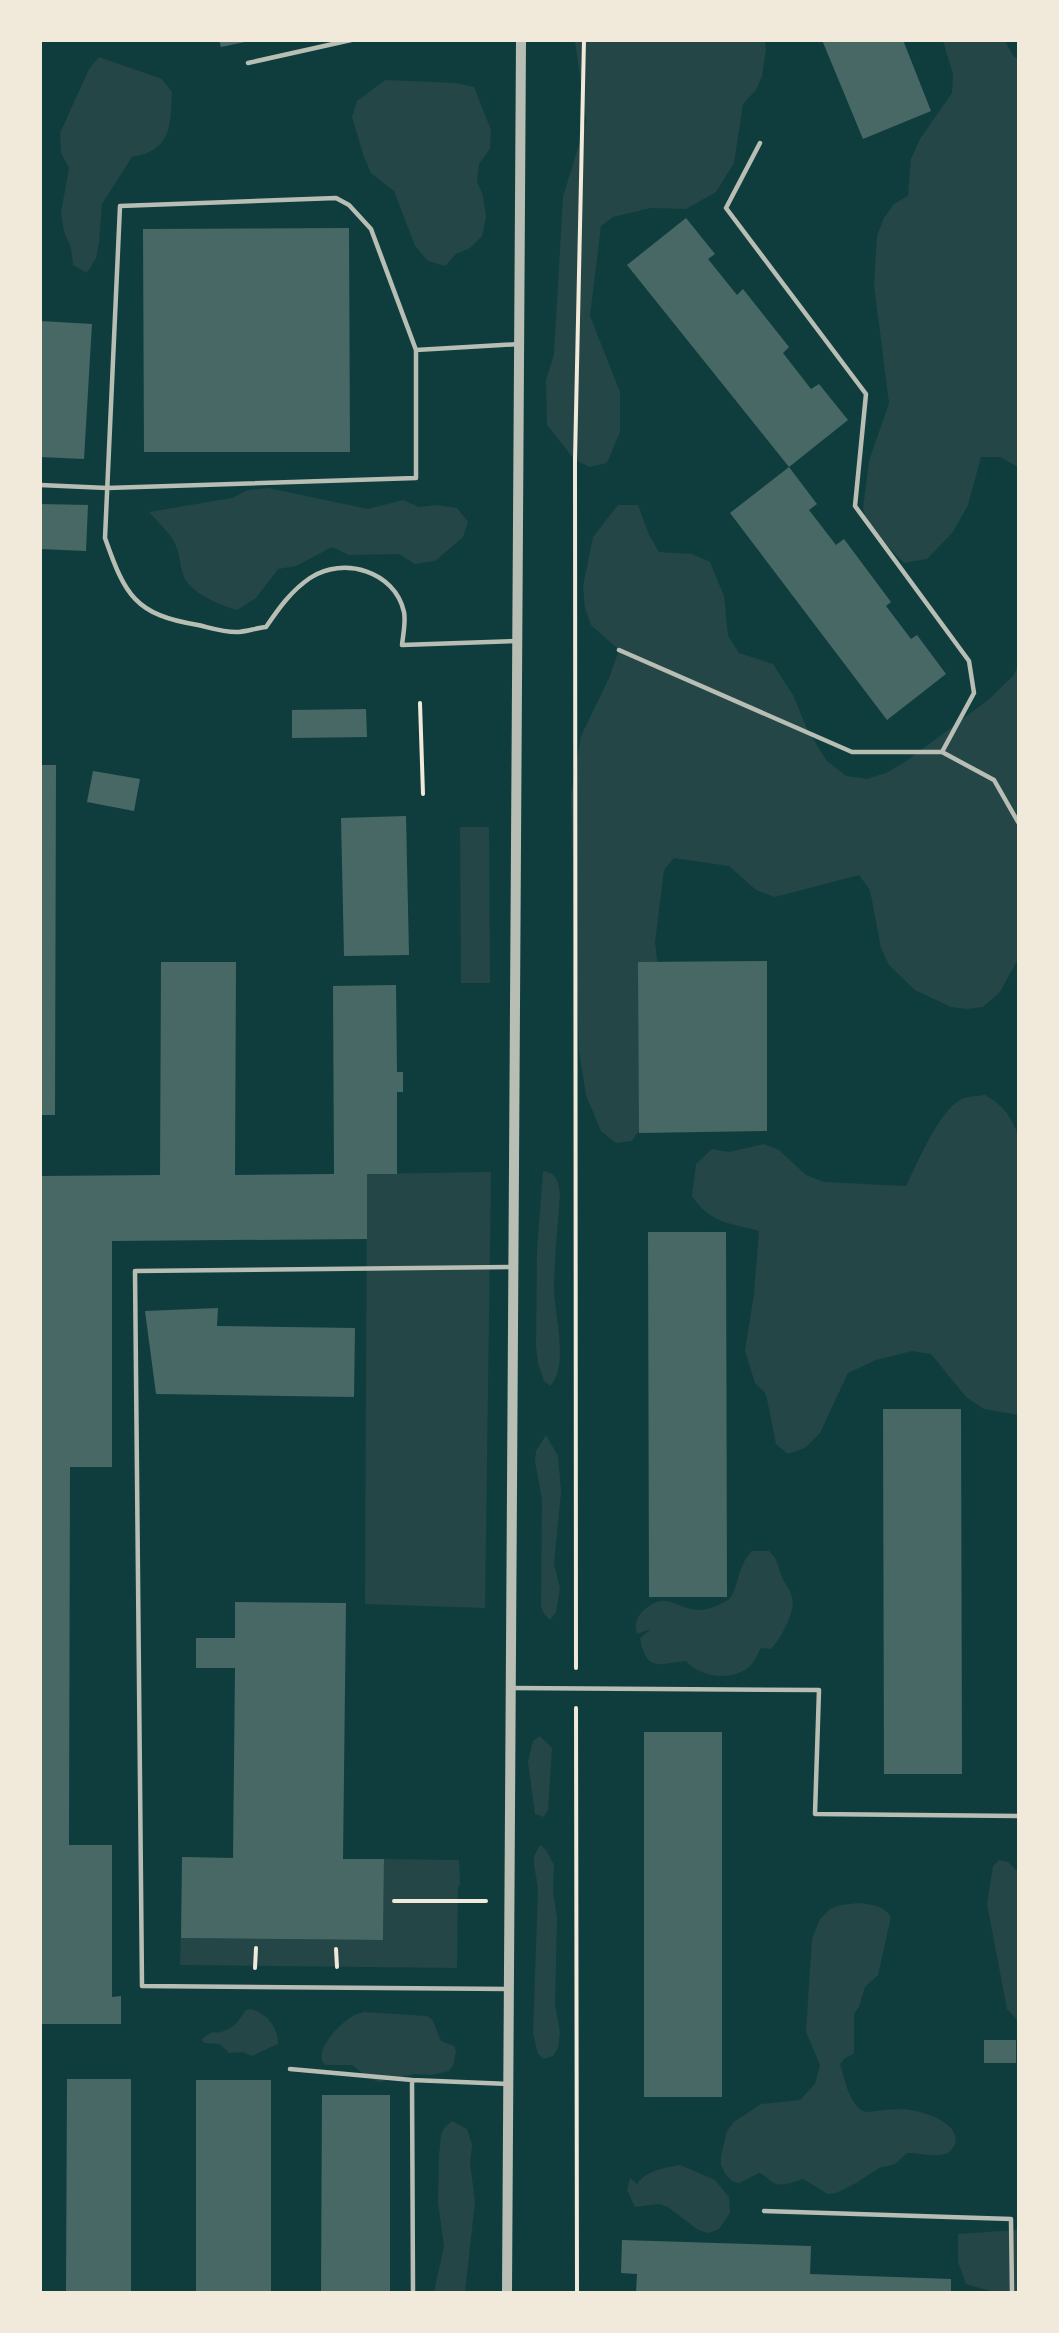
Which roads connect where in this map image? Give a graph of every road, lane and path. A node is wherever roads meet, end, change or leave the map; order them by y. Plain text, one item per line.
1 (351, 40) edge
2 (521, 40) edge
3 (584, 40) edge
4 (248, 63) dead end
5 (760, 143) dead end
6 (520, 344) junction
7 (416, 350) junction
8 (40, 485) edge
9 (107, 488) junction
10 (518, 641) junction
11 (619, 650) dead end
12 (420, 703) dead end
13 (942, 752) junction
14 (423, 794) dead end
15 (1018, 822) edge
16 (514, 1267) junction
17 (511, 1688) junction
18 (576, 1689) junction
19 (1018, 1816) edge
20 (394, 1901) dead end
21 (510, 1901) junction
22 (509, 1989) junction
23 (290, 2069) dead end
24 (412, 2080) junction
25 (508, 2084) junction
26 (764, 2211) dead end
27 (413, 2292) edge
28 (507, 2292) edge
29 (577, 2292) edge
30 (1012, 2292) edge

1 - 4 lane
2 - 6 street
3 - 18 path
5 - 13 lane
6 - 7 lane
6 - 10 street
7 - 9 lane
7 - 9 lane
8 - 9 lane
9 - 10 lane
10 - 16 street
11 - 13 lane
12 - 14 path
13 - 15 lane
16 - 17 street
16 - 22 lane
17 - 18 lane
17 - 21 street
18 - 19 lane
18 - 29 path
20 - 21 path
21 - 22 street
22 - 25 street
23 - 24 lane
24 - 25 lane
24 - 27 lane
25 - 28 street
26 - 30 lane

